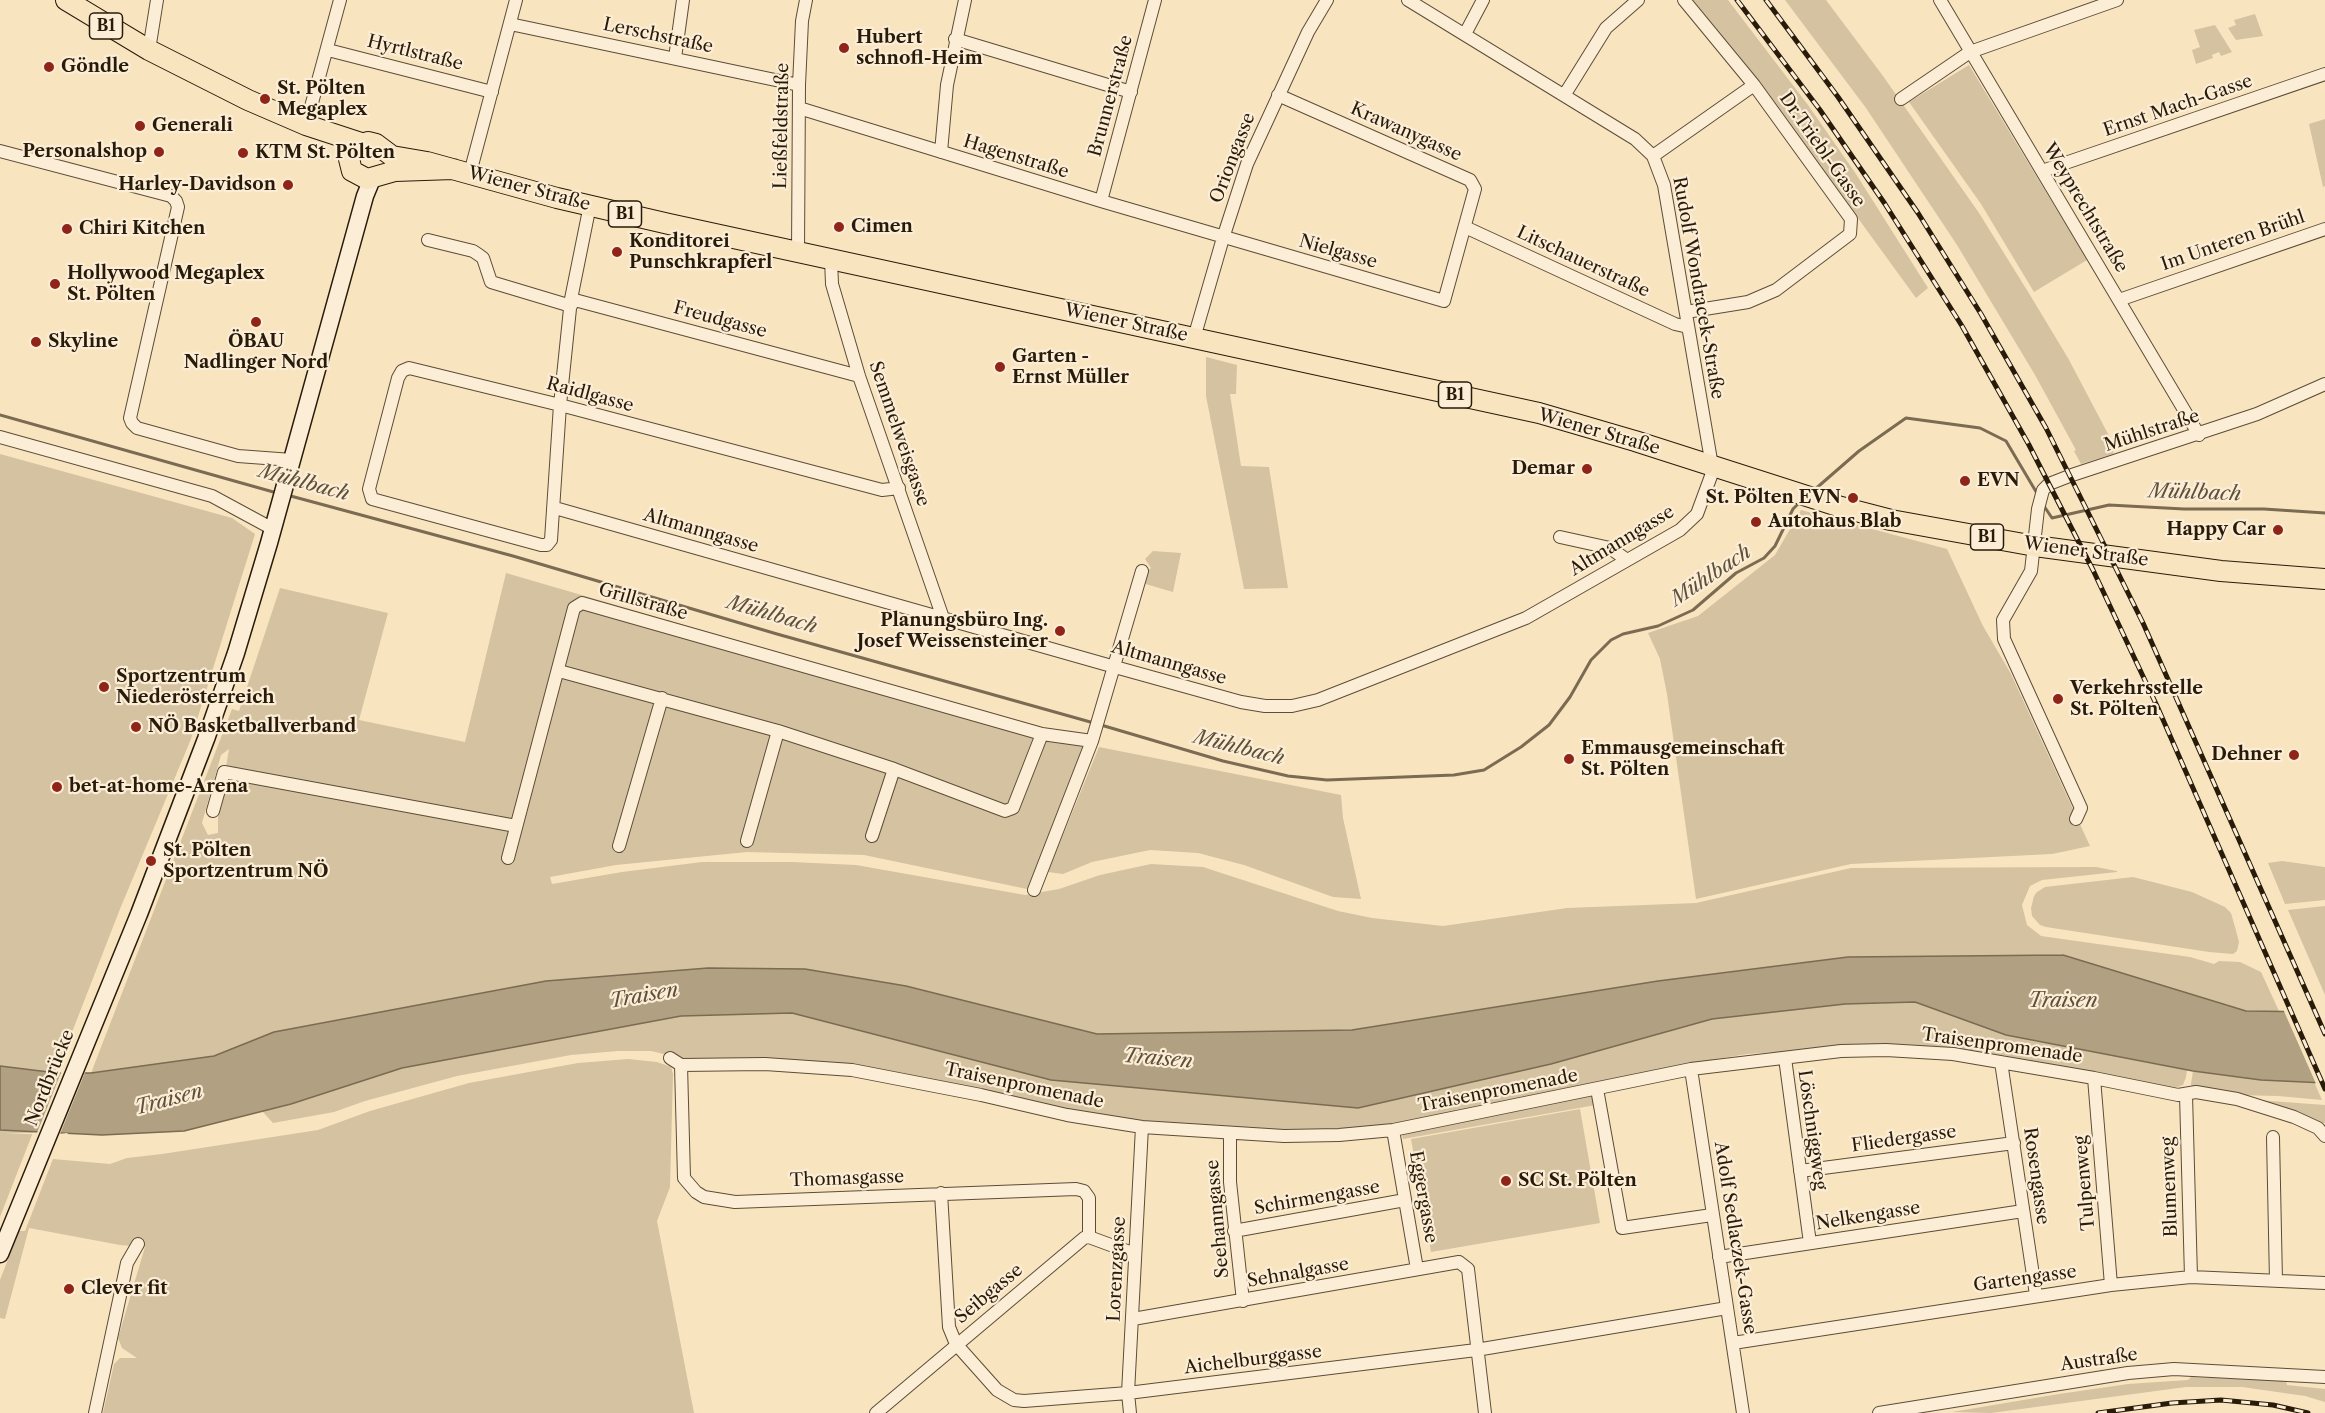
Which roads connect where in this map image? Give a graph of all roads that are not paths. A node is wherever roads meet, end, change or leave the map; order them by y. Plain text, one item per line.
1 (66, 0) edge
2 (157, 0) edge
3 (340, 0) edge
4 (516, 0) edge
5 (683, 0) edge
6 (806, 0) edge
7 (965, 0) edge
8 (1155, 0) edge
9 (1327, 0) edge
10 (1408, 0) edge
11 (1483, 0) edge
12 (1638, 0) edge
13 (1684, 0) edge
14 (1940, 0) edge
15 (2117, 0) edge
16 (510, 24) junction
17 (1464, 34) junction
18 (955, 39) junction
19 (149, 50) junction
20 (328, 50) junction
21 (1970, 52) junction
22 (675, 58) junction
23 (2325, 74) edge
24 (799, 85) junction
25 (1754, 85) junction
26 (492, 92) junction
27 (1131, 92) junction
28 (1565, 94) junction
29 (1278, 95) junction
30 (1901, 99) dead end
31 (799, 108) junction
32 (306, 125) junction
33 (0, 151) edge
34 (941, 152) junction
35 (1653, 156) junction
36 (364, 166) junction
37 (461, 171) junction
38 (2042, 171) junction
39 (1101, 201) junction
40 (590, 205) junction
41 (1465, 227) junction
42 (2325, 229) edge
43 (1223, 238) junction
44 (428, 240) dead end
45 (798, 252) junction
46 (831, 259) junction
47 (2119, 300) junction
48 (1444, 301) joint
49 (571, 302) junction
50 (1686, 312) junction
51 (1688, 327) junction
52 (1194, 338) junction
53 (859, 376) junction
54 (2325, 384) edge
55 (560, 405) junction
56 (2199, 435) junction
57 (0, 437) edge
58 (292, 460) junction
59 (1712, 466) junction
60 (898, 488) junction
61 (555, 508) junction
62 (273, 529) junction
63 (1560, 537) dead end
64 (2035, 546) junction
65 (1627, 560) junction
66 (1142, 571) dead end
67 (2325, 579) edge
68 (943, 618) junction
69 (1115, 667) junction
70 (559, 671) junction
71 (662, 698) junction
72 (778, 731) junction
73 (1042, 734) junction
74 (1092, 741) junction
75 (894, 770) junction
76 (213, 811) dead end
77 (2076, 819) dead end
78 (516, 826) junction
79 (872, 836) dead end
80 (747, 841) dead end
81 (619, 846) dead end
82 (508, 858) dead end
83 (1034, 890) dead end
84 (1785, 1058) junction
85 (676, 1062) joint
86 (2001, 1062) junction
87 (1691, 1069) junction
88 (2094, 1078) junction
89 (1597, 1089) junction
90 (2186, 1095) junction
91 (1142, 1127) junction
92 (1393, 1131) junction
93 (1230, 1134) junction
94 (2325, 1136) edge
95 (2273, 1137) dead end
96 (2014, 1143) junction
97 (1800, 1171) junction
98 (941, 1193) junction
99 (1405, 1200) junction
100 (2023, 1210) junction
101 (1712, 1215) junction
102 (1234, 1231) junction
103 (1089, 1237) junction
104 (1810, 1243) junction
105 (138, 1244) dead end
106 (0, 1254) edge
107 (1135, 1254) junction
108 (1719, 1257) junction
109 (1417, 1269) junction
110 (2190, 1278) junction
111 (2276, 1281) junction
112 (2325, 1283) edge
113 (2111, 1285) junction
114 (2036, 1295) junction
115 (1243, 1301) junction
116 (1727, 1308) junction
117 (1133, 1319) junction
118 (1733, 1343) junction
119 (956, 1344) junction
120 (1476, 1350) junction
121 (2325, 1377) edge
122 (1128, 1393) junction
123 (95, 1413) edge
124 (876, 1413) edge
125 (1130, 1413) edge
126 (1485, 1413) edge
127 (1743, 1413) edge
128 (1879, 1413) edge

1 - 19 main road, B1
2 - 19 street
3 - 20 street
4 - 16 street
5 - 22 street
6 - 24 street, Ließfeldstraße
7 - 18 street
8 - 27 street, Brunnerstraße
9 - 29 street, Oriongasse
10 - 17 street, Rudolf Wondracek-Straße
11 - 17 street
12 - 28 street
13 - 25 street, Dr.Triebl-Gasse
14 - 21 street, Weyprechtstraße
15 - 21 street
16 - 22 street, Lerschstraße
16 - 26 street
17 - 28 street, Rudolf Wondracek-Straße
18 - 27 street
18 - 34 street
19 - 32 main road, B1
20 - 26 street, Hyrtlstraße
20 - 32 street
21 - 30 street
21 - 38 street, Weyprechtstraße
22 - 24 street, Lerschstraße
23 - 38 street, Ernst Mach-Gasse
24 - 31 street, Ließfeldstraße
25 - 35 street
25 - 50 street, Dr.Triebl-Gasse
26 - 37 street
27 - 39 street, Brunnerstraße
28 - 35 street, Rudolf Wondracek-Straße
29 - 41 street, Krawanygasse
29 - 43 street, Oriongasse
31 - 34 street, Hagenstraße
31 - 45 street, Ließfeldstraße
32 - 36 main road, B1
33 - 58 street
34 - 39 street, Hagenstraße
35 - 50 street, Rudolf Wondracek-Straße
36 - 37 main road, B1
36 - 37 main road, B1
36 - 58 street, Nordbrücke
37 - 40 main road, Wiener Straße / B1
38 - 47 street, Weyprechtstraße
39 - 43 street, Hagenstraße
40 - 45 main road, Wiener Straße / B1
40 - 49 street
41 - 48 street, Krawanygasse
41 - 51 street, Litschauerstraße
42 - 47 street, Im Unteren Brühl
43 - 48 street, Nielgasse
43 - 52 street, Oriongasse
44 - 49 street, Freudgasse
45 - 46 main road, Wiener Straße / B1
46 - 52 main road, Wiener Straße / B1
46 - 53 street, Semmelweisgasse
47 - 56 street, Weyprechtstraße
49 - 53 street, Freudgasse
49 - 55 street
50 - 51 street, Rudolf Wondracek-Straße
51 - 59 street, Rudolf Wondracek-Straße
52 - 59 main road, Wiener Straße / B1
53 - 60 street, Semmelweisgasse
54 - 56 street, Mühlstraße
55 - 60 street, Raidlgasse
55 - 61 street
55 - 61 street, Raidlgasse
56 - 64 street, Mühlstraße
57 - 62 street
58 - 62 street, Nordbrücke
59 - 64 main road, Wiener Straße / B1
59 - 65 street, Altmanngasse
60 - 68 street, Semmelweisgasse
61 - 68 street, Altmanngasse
62 - 106 street, Nordbrücke
63 - 65 street
64 - 67 main road, Wiener Straße / B1
64 - 77 street, Mühlstraße
65 - 69 street, Altmanngasse
66 - 69 street
68 - 69 street, Altmanngasse
69 - 74 street
70 - 71 street
70 - 73 street, Grillstraße
70 - 78 street, Grillstraße
71 - 72 street
71 - 81 street
72 - 75 street
72 - 80 street
73 - 74 street, Grillstraße
73 - 75 street
74 - 83 street
75 - 79 street
76 - 78 street
78 - 82 street, Grillstraße
84 - 86 street, Traisenpromenade
84 - 87 street, Traisenpromenade
84 - 97 street, Löschniggweg
85 - 91 street, Traisenpromenade
85 - 98 street, Thomasgasse
86 - 88 street, Traisenpromenade
86 - 96 street, Rosengasse
87 - 89 street, Traisenpromenade
87 - 101 street, Adolf Sedlaczek-Gasse
88 - 90 street, Traisenpromenade
88 - 113 street, Tulpenweg
89 - 92 street, Traisenpromenade
89 - 101 street
90 - 94 street, Traisenpromenade
90 - 110 street, Blumenweg
91 - 93 street, Traisenpromenade
91 - 107 street, Lorenzgasse
92 - 93 street, Traisenpromenade
92 - 99 street, Eggergasse
93 - 102 street, Seehanngasse
95 - 111 street
96 - 97 street, Fliedergasse
96 - 100 street, Rosengasse
97 - 104 street, Löschniggweg
98 - 103 street, Thomasgasse
98 - 119 street, Aichelburggasse
99 - 102 street, Schirmengasse
99 - 109 street, Eggergasse
100 - 104 street, Nelkengasse
100 - 114 street, Rosengasse
101 - 108 street, Adolf Sedlaczek-Gasse
102 - 115 street, Seehanngasse
103 - 107 street
103 - 119 street, Seibgasse
104 - 108 street, Nelkengasse
105 - 123 street
107 - 117 street, Lorenzgasse
108 - 116 street, Adolf Sedlaczek-Gasse
109 - 115 street, Sehnalgasse
109 - 120 street, Sehnalgasse
110 - 111 street, Gartengasse
110 - 113 street, Gartengasse
111 - 112 street, Gartengasse
113 - 114 street, Gartengasse
114 - 118 street, Gartengasse
115 - 117 street, Sehnalgasse
116 - 118 street, Adolf Sedlaczek-Gasse
116 - 120 street, Aichelburggasse
117 - 122 street, Lorenzgasse
118 - 127 street, Adolf Sedlaczek-Gasse
119 - 122 street, Aichelburggasse
119 - 124 street, Seibgasse
120 - 122 street, Aichelburggasse
120 - 126 street
121 - 128 street, Austraße
122 - 125 street, Lorenzgasse

